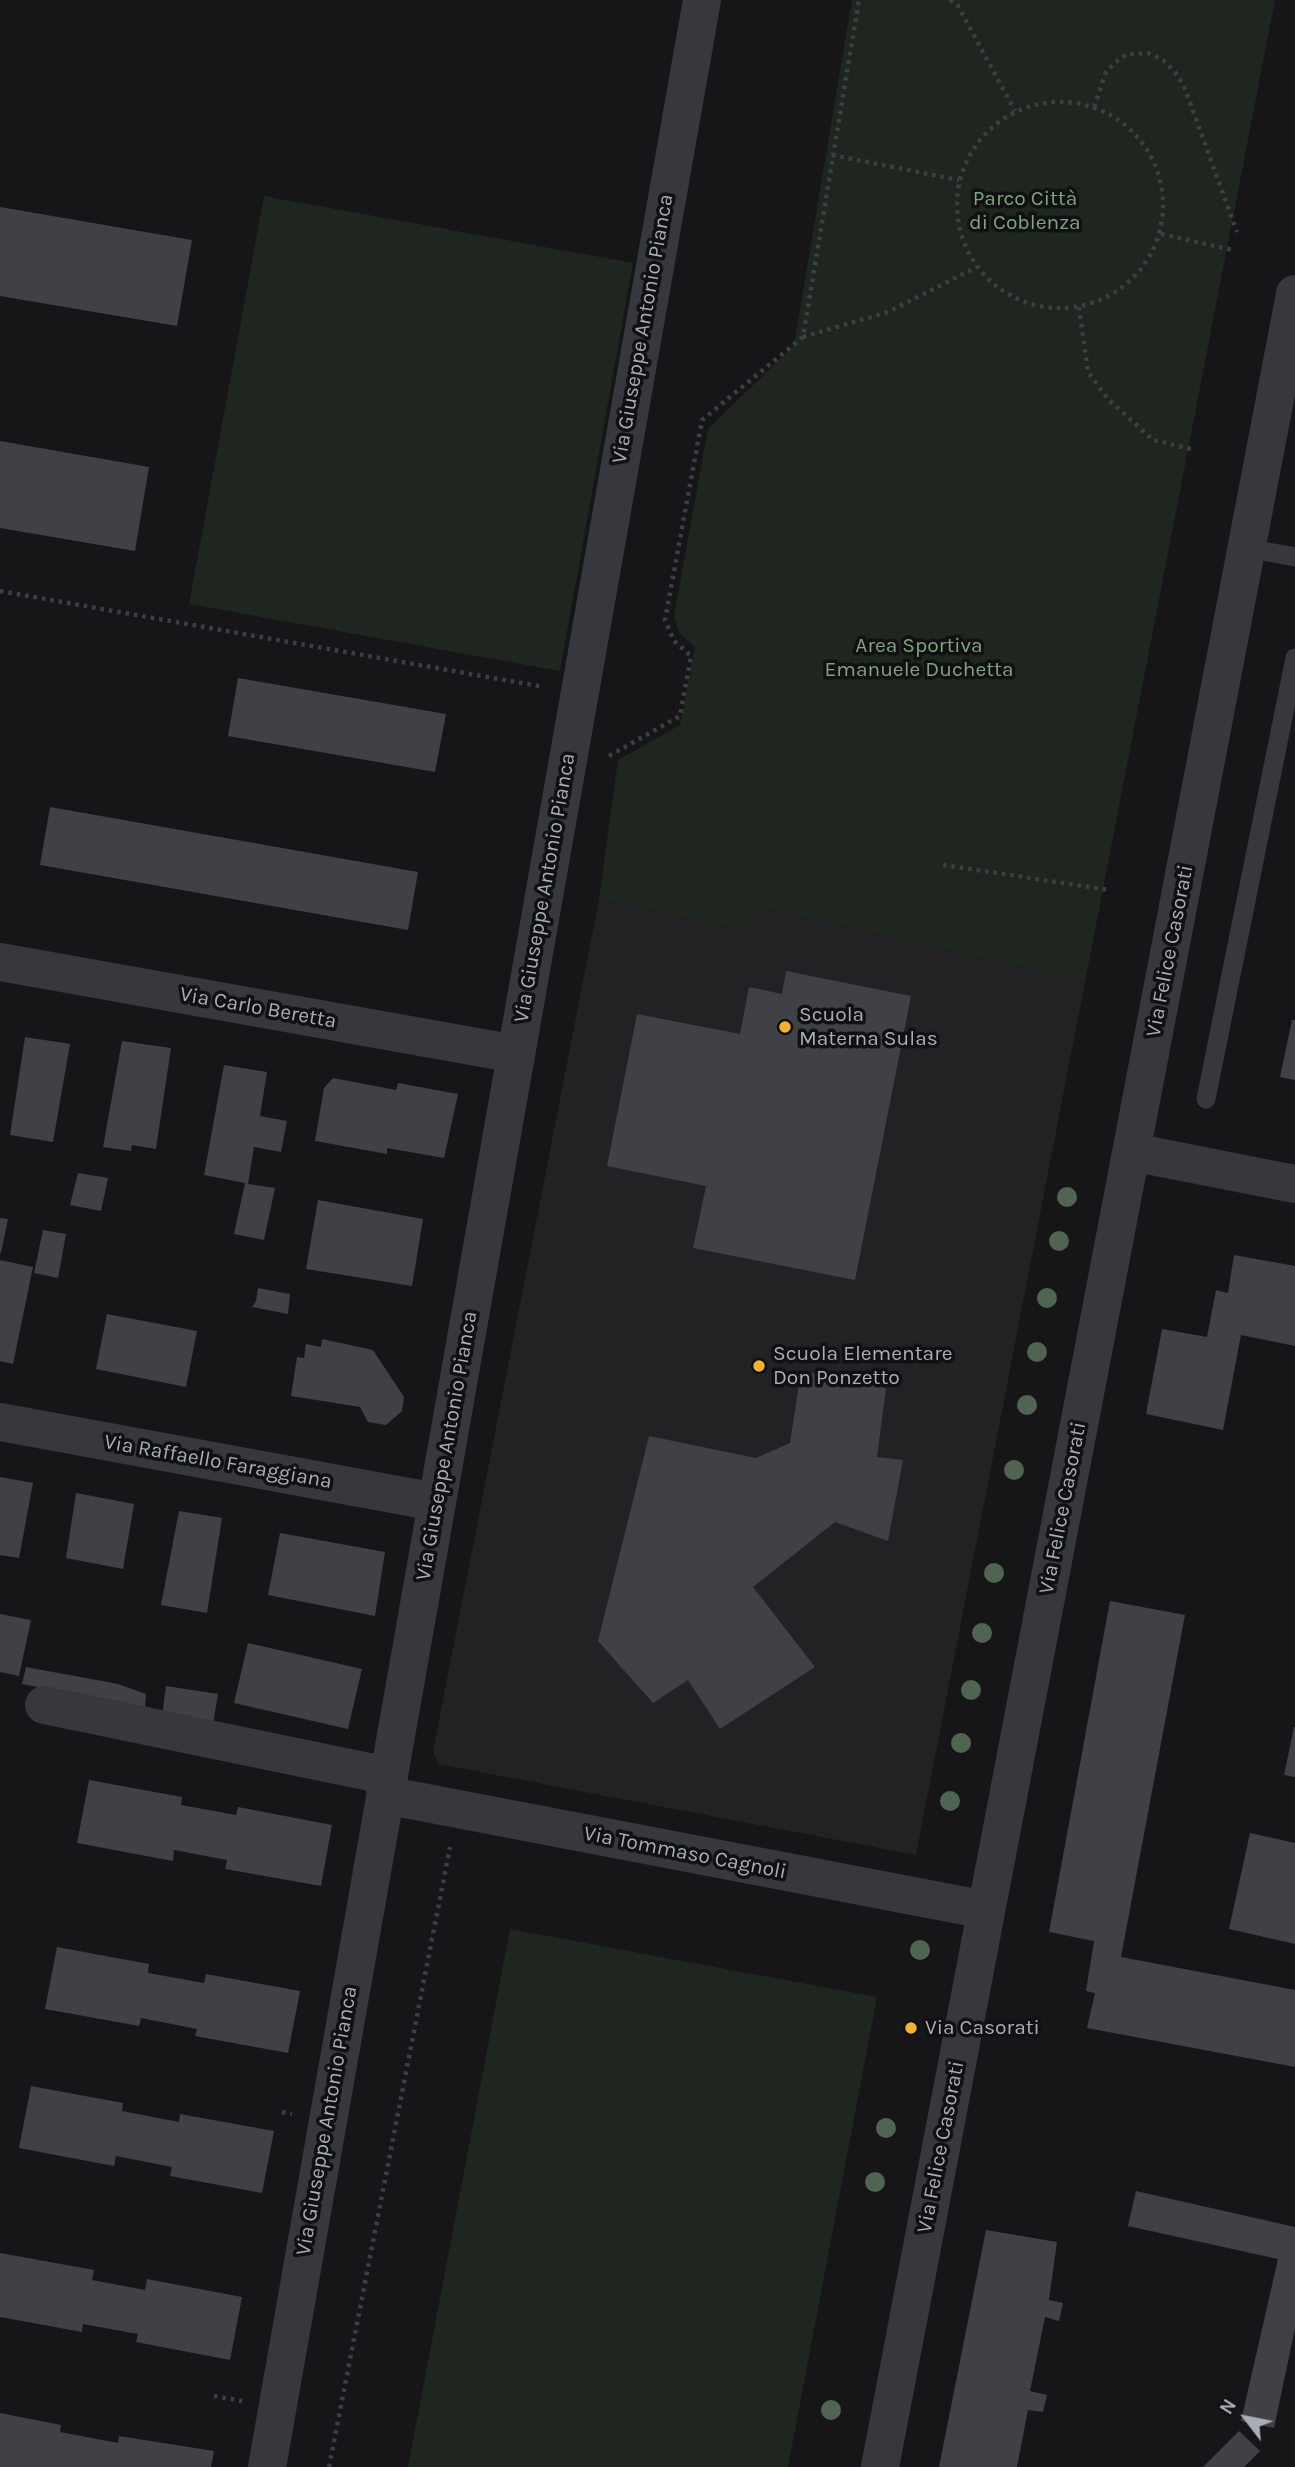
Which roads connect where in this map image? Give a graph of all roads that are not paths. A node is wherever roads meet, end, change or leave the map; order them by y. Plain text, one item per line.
1 (702, 0) edge
2 (1295, 294) edge
3 (1287, 374) edge
4 (1247, 548) junction
5 (1295, 557) edge
6 (1295, 658) edge
7 (0, 962) edge
8 (516, 1054) junction
9 (1206, 1099) dead end
10 (1132, 1152) junction
11 (1295, 1184) edge
12 (0, 1422) edge
13 (436, 1502) junction
14 (44, 1705) dead end
15 (387, 1785) junction
16 (986, 1910) junction
17 (267, 2467) edge
18 (880, 2467) edge

1 - 8 street, Via Giuseppe Antonio Pianca
2 - 3 street, Via Felice Casorati
3 - 4 street, Via Felice Casorati
4 - 5 lane
4 - 10 street, Via Felice Casorati
6 - 9 lane
7 - 8 street, Via Carlo Beretta
8 - 13 street, Via Giuseppe Antonio Pianca
10 - 11 street
10 - 16 street, Via Felice Casorati
12 - 13 street, Via Raffaello Faraggiana
13 - 15 street, Via Giuseppe Antonio Pianca
14 - 15 street
15 - 16 street, Via Tommaso Cagnoli
15 - 17 street, Via Giuseppe Antonio Pianca
16 - 18 street, Via Felice Casorati

